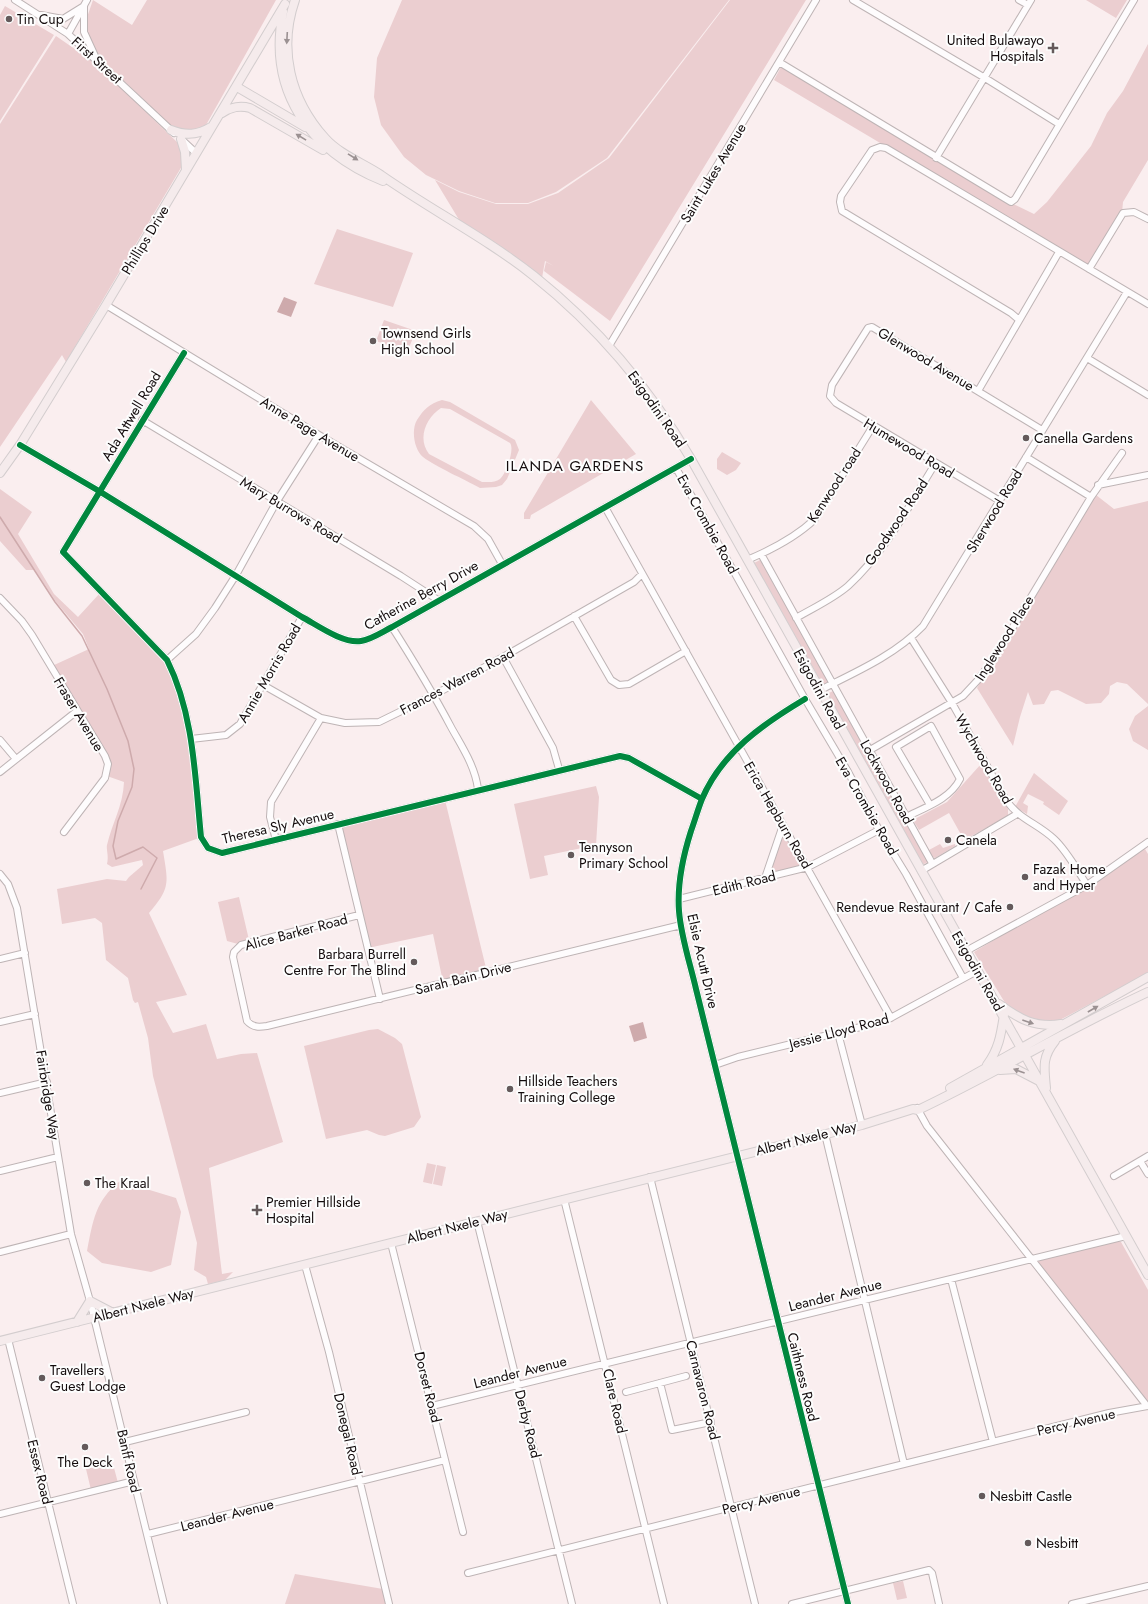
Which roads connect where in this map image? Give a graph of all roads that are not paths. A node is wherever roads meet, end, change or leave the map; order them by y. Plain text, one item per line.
1 (15, 0) edge
2 (87, 0) edge
3 (295, 0) edge
4 (816, 0) edge
5 (853, 0) edge
6 (1019, 0) edge
7 (1134, 0) edge
8 (286, 2) edge
9 (1030, 3) edge
10 (84, 6) junction
11 (36, 14) junction
12 (68, 34) junction
13 (98, 60) junction
14 (779, 62) junction
15 (986, 78) junction
16 (237, 87) junction
17 (220, 114) junction
18 (1059, 124) junction
19 (212, 126) junction
20 (171, 130) junction
21 (309, 130) junction
22 (181, 139) junction
23 (326, 139) junction
24 (196, 153) junction
25 (936, 158) junction
26 (358, 170) junction
27 (186, 171) junction
28 (395, 186) junction
29 (1148, 211) edge
30 (1146, 218) edge
31 (1059, 252) junction
32 (1089, 270) junction
33 (1127, 292) junction
34 (1148, 304) edge
35 (106, 305) junction
36 (1018, 319) junction
37 (609, 346) junction
38 (184, 353) junction
39 (1087, 358) junction
40 (832, 385) joint
41 (978, 391) junction
42 (1148, 395) edge
43 (142, 420) junction
44 (873, 426) junction
45 (1042, 430) junction
46 (319, 435) junction
47 (20, 445) junction
48 (1122, 452) dead end
49 (1026, 457) junction
50 (691, 459) junction
51 (935, 464) junction
52 (676, 468) junction
53 (0, 472) edge
54 (1148, 476) edge
55 (1098, 485) junction
56 (99, 491) junction
57 (1091, 497) junction
58 (276, 501) junction
59 (1000, 502) junction
60 (605, 507) junction
61 (761, 554) junction
62 (747, 560) junction
63 (502, 564) junction
64 (642, 574) junction
65 (236, 575) junction
66 (0, 598) edge
67 (438, 600) junction
68 (574, 616) junction
69 (302, 617) junction
70 (796, 618) junction
71 (392, 627) junction
72 (911, 638) junction
73 (686, 651) junction
74 (503, 657) junction
75 (167, 660) junction
76 (834, 683) junction
77 (263, 685) junction
78 (820, 690) junction
79 (434, 695) junction
80 (805, 699) junction
81 (952, 704) junction
82 (77, 711) junction
83 (321, 718) junction
84 (191, 739) junction
85 (0, 740) edge
86 (738, 747) junction
87 (870, 750) junction
88 (16, 759) junction
89 (559, 769) junction
90 (0, 772) edge
91 (478, 789) junction
92 (702, 799) junction
93 (930, 805) junction
94 (1017, 814) junction
95 (906, 817) junction
96 (338, 824) junction
97 (784, 825) junction
98 (878, 830) junction
99 (64, 832) dead end
100 (276, 840) junction
101 (1147, 844) edge
102 (932, 864) junction
103 (808, 867) junction
104 (921, 871) junction
105 (0, 874) edge
106 (765, 878) junction
107 (8, 884) junction
108 (1087, 885) junction
109 (0, 887) edge
110 (679, 899) junction
111 (359, 915) junction
112 (681, 925) junction
113 (966, 951) junction
114 (25, 953) junction
115 (0, 959) edge
116 (977, 971) junction
117 (963, 978) junction
118 (1148, 978) edge
119 (1148, 992) edge
120 (380, 998) junction
121 (995, 1001) junction
122 (34, 1014) junction
123 (1004, 1015) junction
124 (891, 1018) junction
125 (247, 1021) joint
126 (0, 1022) edge
127 (1070, 1022) junction
128 (838, 1033) junction
129 (1058, 1037) junction
130 (1024, 1051) junction
131 (716, 1065) junction
132 (984, 1069) junction
133 (995, 1070) junction
134 (47, 1082) junction
135 (1042, 1083) junction
136 (1046, 1091) junction
137 (0, 1093) edge
138 (916, 1108) junction
139 (862, 1125) junction
140 (825, 1134) junction
141 (737, 1155) junction
142 (1148, 1156) edge
143 (58, 1157) junction
144 (1140, 1161) junction
145 (0, 1171) edge
146 (1148, 1174) edge
147 (1114, 1176) dead end
148 (650, 1177) junction
149 (564, 1199) junction
150 (477, 1222) junction
151 (71, 1234) junction
152 (1126, 1236) junction
153 (391, 1243) junction
154 (0, 1252) edge
155 (1031, 1258) junction
156 (304, 1265) junction
157 (1148, 1275) edge
158 (951, 1279) junction
159 (865, 1300) junction
160 (90, 1301) junction
161 (113, 1313) junction
162 (94, 1318) junction
163 (778, 1321) junction
164 (77, 1322) junction
165 (4, 1340) edge
166 (692, 1343) junction
167 (605, 1363) junction
168 (686, 1376) dead end
169 (660, 1383) junction
170 (518, 1386) junction
171 (626, 1392) dead end
172 (432, 1406) junction
173 (1147, 1406) edge
174 (246, 1412) dead end
175 (711, 1422) junction
176 (125, 1442) junction
177 (993, 1442) junction
178 (445, 1460) junction
179 (904, 1464) junction
180 (134, 1481) junction
181 (359, 1483) junction
182 (818, 1486) junction
183 (47, 1502) junction
184 (732, 1508) junction
185 (0, 1514) edge
186 (646, 1528) junction
187 (463, 1532) dead end
188 (148, 1534) junction
189 (558, 1550) junction
190 (468, 1573) dead end
191 (1148, 1586) edge
192 (845, 1592) junction
193 (73, 1604) edge
194 (164, 1604) edge
195 (389, 1604) edge
196 (572, 1604) edge
197 (664, 1604) edge
198 (755, 1604) edge
199 (792, 1604) edge
200 (848, 1604) edge
201 (939, 1604) edge
202 (1072, 1604) edge

1 - 11 street, First Street
2 - 10 street
3 -> 23 main road, Esigodini Road
4 - 14 street, Saint Lukes Avenue
5 - 15 street
6 - 9 street
7 - 18 street
8 - 16 main road, Phillips Drive
8 - 21 main road, Esigodini Road
9 - 15 street
10 - 11 street
10 - 12 street
10 - 13 street
11 - 12 street, First Street
12 - 13 street, First Street
13 - 20 street, First Street
14 - 25 street
14 - 37 street, Saint Lukes Avenue
15 - 18 street
15 - 25 street
16 - 17 main road, Phillips Drive
16 - 21 main road
17 - 19 main road, Phillips Drive
26 -> 17 main road
18 - 25 street
19 - 20 main road
19 - 24 main road, Phillips Drive
20 - 22 street, First Street
21 - 23 main road
21 - 26 main road, Esigodini Road
22 - 24 street, First Street
22 - 27 main road
23 -> 28 main road, Esigodini Road
24 - 27 main road, Phillips Drive
26 - 28 main road, Esigodini Road
27 - 35 main road, Phillips Drive
28 - 37 main road, Esigodini Road
29 - 30 street
30 - 32 street
31 - 32 street
31 - 36 street
31 - 36 street
32 - 33 street
33 - 34 street
33 - 39 street, Sherwood Road
35 - 38 street, Anne Page Avenue
35 - 47 main road, Phillips Drive
36 - 41 street
37 - 50 main road, Esigodini Road
38 - 43 street, Ada Attwell Road
38 - 46 street, Anne Page Avenue
39 - 42 street
39 - 45 street, Sherwood Road
40 - 41 street, Glenwood Avenue
40 - 44 street, Humewood Road
41 - 45 street, Glenwood Avenue
43 - 56 street, Ada Attwell Road
43 - 58 street, Mary Burrows Road
44 - 51 street, Humewood Road
44 - 61 street, Kenwood road
45 - 49 street, Sherwood Road
46 - 58 street
46 - 63 street, Anne Page Avenue
47 - 53 main road, Phillips Drive
47 - 56 street, Catherine Berry Drive
48 - 55 street, Inglewood Place
49 - 57 street
49 - 59 street, Sherwood Road
50 - 52 street, Catherine Berry Drive
50 - 62 main road, Esigodini Road
51 - 59 street, Humewood Road
51 - 70 street, Goodwood Road
52 - 60 street, Catherine Berry Drive
52 - 80 street, Eva Crombie Road
54 - 55 street
55 - 57 street, Inglewood Place
56 - 65 street, Catherine Berry Drive
56 - 75 street, Theresa Sly Avenue
57 - 81 street, Inglewood Place
58 - 65 street
58 - 67 street, Mary Burrows Road
59 - 72 street, Sherwood Road
60 - 63 street, Catherine Berry Drive
60 - 64 street, Erica Hepburn Road
61 - 62 street, Kenwood road
61 - 70 street, Lockwood Road
62 - 78 main road, Esigodini Road
63 - 67 street, Catherine Berry Drive
64 - 68 street, Frances Warren Road
64 - 73 street, Erica Hepburn Road
65 - 69 street, Catherine Berry Drive
65 - 75 street
66 - 82 street, Fraser Avenue
67 - 71 street, Catherine Berry Drive
68 - 73 street
68 - 74 street, Frances Warren Road
69 - 71 street, Catherine Berry Drive
69 - 77 street, Annie Morris Road
70 - 76 street, Lockwood Road
71 - 79 street
72 - 76 street, Sherwood Road
72 - 81 street, Wychwood Road
73 - 86 street, Erica Hepburn Road
74 - 79 street, Frances Warren Road
74 - 89 street
75 - 84 street, Theresa Sly Avenue
76 - 78 street, Sherwood Road
76 - 87 street, Lockwood Road
77 - 83 street, Frances Warren Road
77 - 84 street, Annie Morris Road
78 - 104 main road, Esigodini Road
79 - 83 street, Frances Warren Road
79 - 91 street
80 - 86 street, Elsie Acutt Drive
80 - 98 street, Eva Crombie Road
81 - 87 street, Inglewood Place
81 - 94 street, Wychwood Road
82 - 88 street
82 - 99 street, Fraser Avenue
83 - 100 street
84 - 100 street, Theresa Sly Avenue
85 - 88 street
86 - 92 street, Elsie Acutt Drive
86 - 97 street, Erica Hepburn Road
87 - 95 street, Lockwood Road
88 - 90 street
89 - 91 street, Theresa Sly Avenue
89 - 92 street, Theresa Sly Avenue
91 - 96 street, Theresa Sly Avenue
92 - 110 street, Elsie Acutt Drive
93 - 93 street
93 - 95 street
94 - 102 street
94 - 108 street, Wychwood Road
95 - 102 street, Lockwood Road
96 - 100 street, Theresa Sly Avenue
96 - 111 street
97 - 103 street, Erica Hepburn Road
97 - 106 street
98 - 103 street, Edith Road
98 - 117 street, Eva Crombie Road
101 - 108 street
102 - 104 street
103 - 106 street, Edith Road
103 - 124 street, Erica Hepburn Road
104 - 113 main road, Esigodini Road
105 - 107 street, Fairbridge Way
106 - 110 street, Edith Road
107 - 109 street
107 - 114 street, Fairbridge Way
108 - 113 street
110 - 112 street, Elsie Acutt Drive
111 - 120 street
111 - 125 street, Alice Barker Road
112 - 120 street, Sarah Bain Drive
112 - 131 street, Elsie Acutt Drive
113 - 116 main road, Esigodini Road
114 - 115 street
114 - 122 street, Fairbridge Way
116 - 117 street, Jessie Lloyd Road
116 - 121 main road, Esigodini Road
117 - 124 street, Jessie Lloyd Road
127 -> 118 main road, Albert Nxele Way
119 - 129 main road, Albert Nxele Way
120 - 125 street, Sarah Bain Drive
121 - 123 main road, Esigodini Road
121 -> 127 main road
122 - 126 street
122 - 134 street, Fairbridge Way
123 - 130 main road, Esigodini Road
123 - 132 main road
124 - 128 street, Jessie Lloyd Road
127 - 130 main road, Albert Nxele Way
128 - 131 street, Jessie Lloyd Road
128 - 139 street
129 - 130 main road, Albert Nxele Way
129 - 136 main road
130 - 132 main road, Albert Nxele Way
130 - 133 main road, Albert Nxele Way
130 - 135 main road, Esigodini Road
131 - 141 street, Elsie Acutt Drive
132 - 138 main road, Albert Nxele Way
135 -> 133 main road
133 - 138 main road, Albert Nxele Way
134 - 137 street
134 - 143 street, Fairbridge Way
135 - 136 main road, Esigodini Road
136 - 152 main road, Esigodini Road
138 - 139 main road, Albert Nxele Way
138 - 155 street
139 - 140 main road, Albert Nxele Way
140 - 141 main road, Albert Nxele Way
140 - 159 street
141 - 148 main road, Albert Nxele Way
141 - 163 street, Caithness Road
142 - 144 street
143 - 145 street
143 - 151 street, Fairbridge Way
144 - 146 street
144 - 147 street
148 - 149 main road, Albert Nxele Way
148 - 166 street, Carnavaron Road
149 - 150 main road, Albert Nxele Way
149 - 167 street, Clare Road
150 - 153 main road, Albert Nxele Way
150 - 170 street, Derby Road
151 - 154 street
151 - 160 street, Fairbridge Way
152 - 155 street, Leander Avenue
152 - 157 main road, Esigodini Road
153 - 156 main road, Albert Nxele Way
153 - 172 street, Dorset Road
155 - 158 street, Leander Avenue
155 - 173 street
156 - 161 main road, Albert Nxele Way
156 - 181 street, Donegal Road
158 - 159 street, Leander Avenue
158 - 177 street
159 - 163 street, Leander Avenue
159 - 179 street
160 - 161 main road
160 - 162 street, Fairbridge Way
160 - 164 main road
161 - 162 main road, Albert Nxele Way
162 - 164 main road, Albert Nxele Way
162 - 176 street, Banff Road
163 - 166 street, Leander Avenue
163 - 182 street, Caithness Road
164 - 165 main road, Albert Nxele Way
165 - 183 street, Essex Road
166 - 167 street, Leander Avenue
166 - 175 street, Carnavaron Road
167 - 170 street, Leander Avenue
167 - 186 street, Clare Road
168 - 169 street
169 - 171 street
169 - 175 street
170 - 172 street, Leander Avenue
170 - 189 street, Derby Road
172 - 178 street, Dorset Road
173 - 177 street, Percy Avenue
174 - 176 street
175 - 184 street, Carnavaron Road
176 - 180 street, Banff Road
177 - 179 street, Percy Avenue
178 - 181 street, Leander Avenue
178 - 187 street, Dorset Road
179 - 182 street, Percy Avenue
180 - 183 street
180 - 188 street, Banff Road
181 - 188 street, Leander Avenue
181 - 195 street, Donegal Road
182 - 184 street, Percy Avenue
182 - 192 street, Caithness Road
183 - 185 street
183 - 193 street, Essex Road
184 - 186 street, Percy Avenue
184 - 198 street, Carnavaron Road
186 - 189 street, Percy Avenue
186 - 197 street, Clare Road
188 - 194 street, Banff Road
189 - 190 street, Percy Avenue
189 - 196 street, Derby Road
191 - 202 street
192 - 199 street
192 - 200 street, Caithness Road
192 - 201 street

